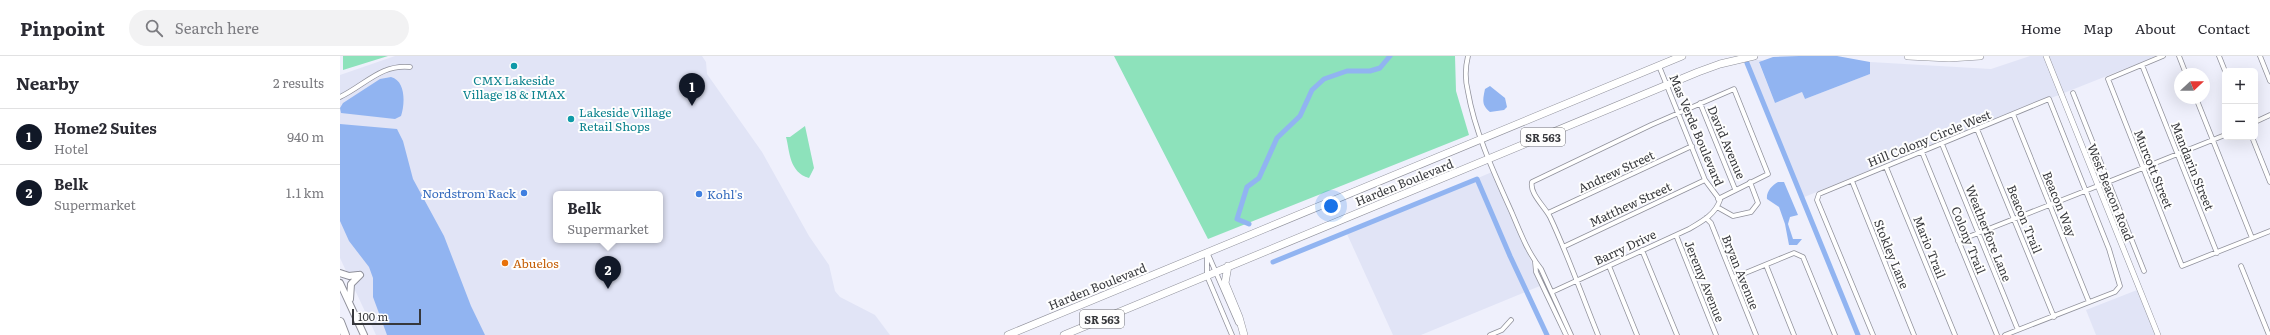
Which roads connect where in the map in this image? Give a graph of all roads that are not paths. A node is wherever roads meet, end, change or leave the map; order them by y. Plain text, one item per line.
1 (1468, 56) edge
2 (1682, 56) edge
3 (1752, 56) edge
4 (1908, 56) edge
5 (1918, 56) edge
6 (1980, 56) edge
7 (2046, 56) edge
8 (2163, 56) edge
9 (2179, 56) edge
10 (2219, 56) edge
11 (2260, 56) edge
12 (2142, 65) junction
13 (1659, 66) junction
14 (410, 67) dead end
15 (2184, 68) edge
16 (2224, 68) edge
17 (2270, 81) edge
18 (1667, 85) junction
19 (2073, 93) dead end
20 (340, 97) edge
21 (1700, 103) junction
22 (2198, 104) edge
23 (1678, 113) junction
24 (2012, 114) junction
25 (2270, 116) edge
26 (2258, 121) edge
27 (1977, 129) junction
28 (2222, 136) edge
29 (1482, 138) junction
30 (2212, 140) junction
31 (2253, 140) edge
32 (1942, 144) junction
33 (1692, 146) junction
34 (1922, 152) junction
35 (2178, 155) junction
36 (1490, 159) junction
37 (1886, 166) junction
38 (2144, 169) junction
39 (1705, 180) junction
40 (1852, 181) junction
41 (1750, 182) junction
42 (2109, 182) junction
43 (2270, 182) edge
44 (2098, 185) junction
45 (1736, 189) junction
46 (2085, 189) junction
47 (1718, 198) junction
48 (2050, 204) junction
49 (1717, 207) junction
50 (1548, 213) junction
51 (1706, 218) junction
52 (2014, 219) junction
53 (2270, 231) edge
54 (1978, 233) junction
55 (1676, 235) junction
56 (2252, 238) junction
57 (1958, 241) junction
58 (1563, 247) junction
59 (1642, 250) junction
60 (1207, 252) junction
61 (2217, 253) junction
62 (1534, 261) junction
63 (1766, 265) junction
64 (1228, 266) junction
65 (1609, 266) junction
66 (2242, 266) dead end
67 (2144, 271) dead end
68 (1215, 272) junction
69 (340, 273) edge
70 (1206, 276) junction
71 (1733, 278) junction
72 (1576, 281) junction
73 (340, 283) edge
74 (1552, 292) junction
75 (2089, 302) junction
76 (351, 307) junction
77 (2054, 317) junction
78 (1511, 320) dead end
79 (340, 322) edge
80 (2018, 330) junction
81 (345, 335) edge
82 (364, 335) edge
83 (1008, 335) edge
84 (1064, 335) edge
85 (1232, 335) edge
86 (1244, 335) edge
87 (1490, 335) edge
88 (1566, 335) edge
89 (1571, 335) edge
90 (1598, 335) edge
91 (1637, 335) edge
92 (1677, 335) edge
93 (1716, 335) edge
94 (1756, 335) edge
95 (1794, 335) edge
96 (1835, 335) edge
97 (1872, 335) edge
98 (1914, 335) edge
99 (1955, 335) edge
100 (1997, 335) edge
101 (2006, 335) edge
102 (2158, 335) edge
103 (2269, 335) edge

1 - 29 street
2 - 13 main road, Harden Boulevard / SR 563
3 - 18 main road, Harden Boulevard / SR 563
4 - 5 main road
5 - 6 main road
7 - 44 street, West Beacon Road
8 - 12 street
9 - 15 street
10 - 16 street
11 - 17 street
12 - 35 street, Mandarin Street
12 - 38 street, Murcott Street
13 - 18 street, Mas Verde Boulevard
13 - 29 main road, Harden Boulevard / SR 563
14 - 20 street
18 - 23 street, Mas Verde Boulevard
18 - 36 main road, Harden Boulevard / SR 563
19 - 42 street
21 - 23 street
21 - 41 street
21 - 45 street, David Avenue
22 - 30 street
23 - 33 street, Mas Verde Boulevard
23 - 50 street
24 - 27 street, Hill Colony Circle West
24 - 46 street, Hill Colony Circle West
24 - 48 street, Beacon Way
25 - 26 street
27 - 32 street, Hill Colony Circle West
27 - 52 street, Beacon Trail
28 - 30 street
29 - 36 street
29 - 60 main road, Harden Boulevard / SR 563
30 - 35 street
30 - 56 street
31 - 43 street
32 - 34 street, Hill Colony Circle West
32 - 54 street, Weatherfore Lane
33 - 39 street, Mas Verde Boulevard
33 - 50 street, Andrew Street
34 - 37 street, Hill Colony Circle West
34 - 57 street, Colony Trail
35 - 38 street
35 - 61 street, Mandarin Street
36 - 62 street
36 - 64 main road, Harden Boulevard / SR 563
37 - 40 street, Hill Colony Circle West
37 - 99 street, Mario Trail
38 - 42 street
38 - 61 street, Murcott Street
39 - 47 street, Mas Verde Boulevard
39 - 58 street, Matthew Street
40 - 97 street, Hill Colony Circle West
40 - 98 street, Stokley Lane
41 - 45 street
41 - 49 street
42 - 44 street
42 - 67 street
44 - 46 street
44 - 102 street, West Beacon Road
45 - 47 street
46 - 48 street
46 - 75 street
47 - 49 street, Mas Verde Boulevard
48 - 52 street
48 - 75 street, Beacon Way
49 - 51 street
50 - 58 street
51 - 55 street, Barry Drive
51 - 71 street, Bryan Avenue
52 - 54 street
52 - 77 street, Beacon Trail
53 - 56 street
54 - 57 street
54 - 80 street, Weatherfore Lane
55 - 59 street, Barry Drive
55 - 93 street, Jeremy Avenue
56 - 61 street
57 - 100 street, Colony Trail
58 - 72 street
59 - 65 street, Barry Drive
59 - 92 street
60 - 68 street
60 - 70 street
60 - 83 main road, Harden Boulevard / SR 563
62 - 74 street
62 - 88 street
63 - 71 street
63 - 95 street
63 - 96 street
64 - 68 main road, Harden Boulevard / SR 563
64 - 86 main road
65 - 72 street, Barry Drive
65 - 91 street
66 - 103 street
68 - 70 main road, Harden Boulevard / SR 563
68 - 86 street
69 - 76 main road
70 - 84 main road, Harden Boulevard / SR 563
70 - 85 street
71 - 94 street, Bryan Avenue
72 - 74 street, Barry Drive
72 - 90 street
73 - 76 main road
74 - 89 street
75 - 77 street
76 - 82 main road
77 - 80 street
78 - 87 street
79 - 81 highway
80 - 101 street

